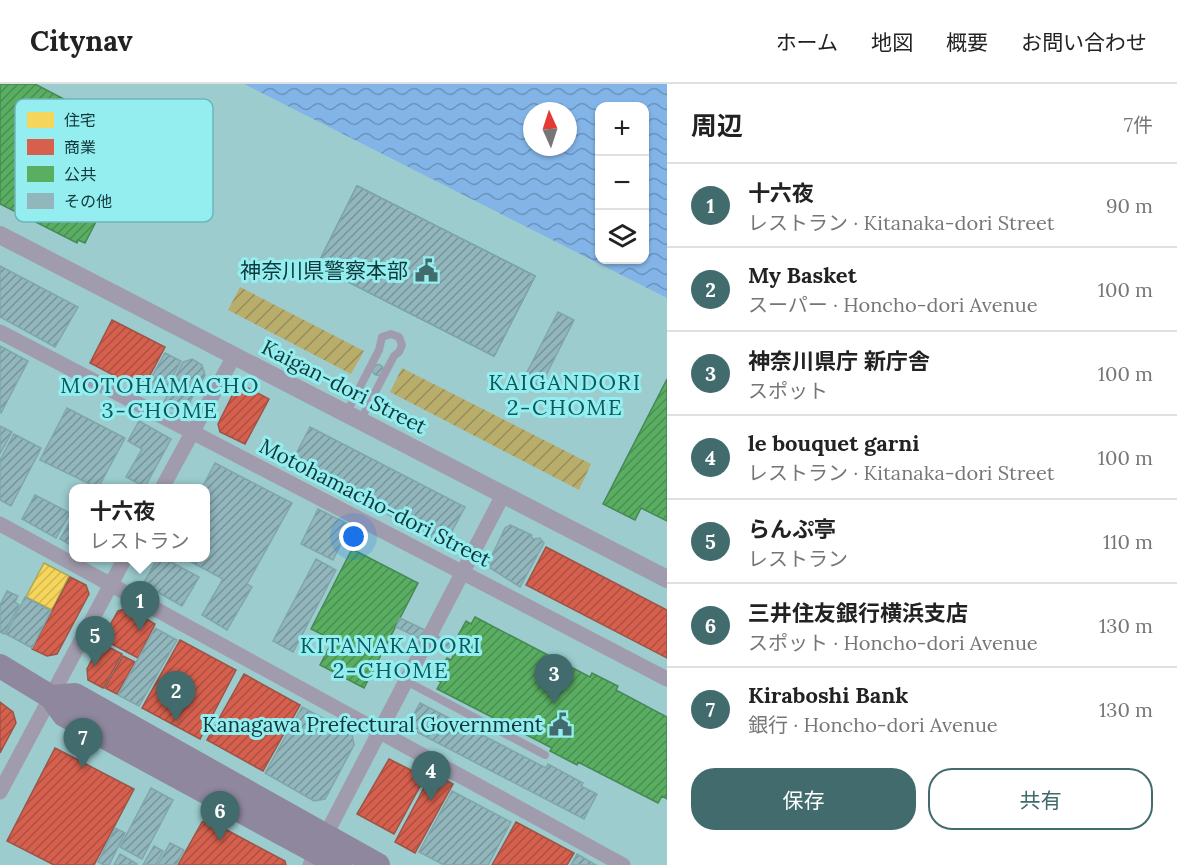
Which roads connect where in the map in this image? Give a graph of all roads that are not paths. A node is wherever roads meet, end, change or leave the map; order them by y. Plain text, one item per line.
1 (0, 235) edge
2 (0, 332) edge
3 (234, 356) junction
4 (353, 417) junction
5 (193, 432) junction
6 (165, 484) edge
7 (503, 495) junction
8 (0, 524) edge
9 (123, 562) edge
10 (463, 572) junction
11 (667, 579) edge
12 (110, 585) junction
13 (0, 666) edge
14 (667, 679) edge
15 (406, 681) junction
16 (51, 697) junction
17 (380, 731) junction
18 (545, 755) dead end
19 (0, 792) edge
20 (317, 851) edge
21 (340, 865) edge
22 (378, 865) edge
23 (623, 865) edge

1 - 3 street, Kaigan-dori Street
2 - 5 street, Motohamacho-dori Street
3 - 4 street, Kaigan-dori Street
3 - 5 street
4 - 4 lane
4 - 7 street, Kaigan-dori Street
5 - 6 street
5 - 10 street, Motohamacho-dori Street
7 - 10 street
7 - 11 street, Kaigan-dori Street
8 - 12 street
9 - 12 street
10 - 14 street, Motohamacho-dori Street
10 - 15 street
12 - 16 street
12 - 17 street
13 - 16 highway
15 - 17 street
15 - 18 lane
16 - 19 street
16 - 20 highway
17 - 20 street
17 - 23 street
20 - 21 highway
20 - 22 highway

